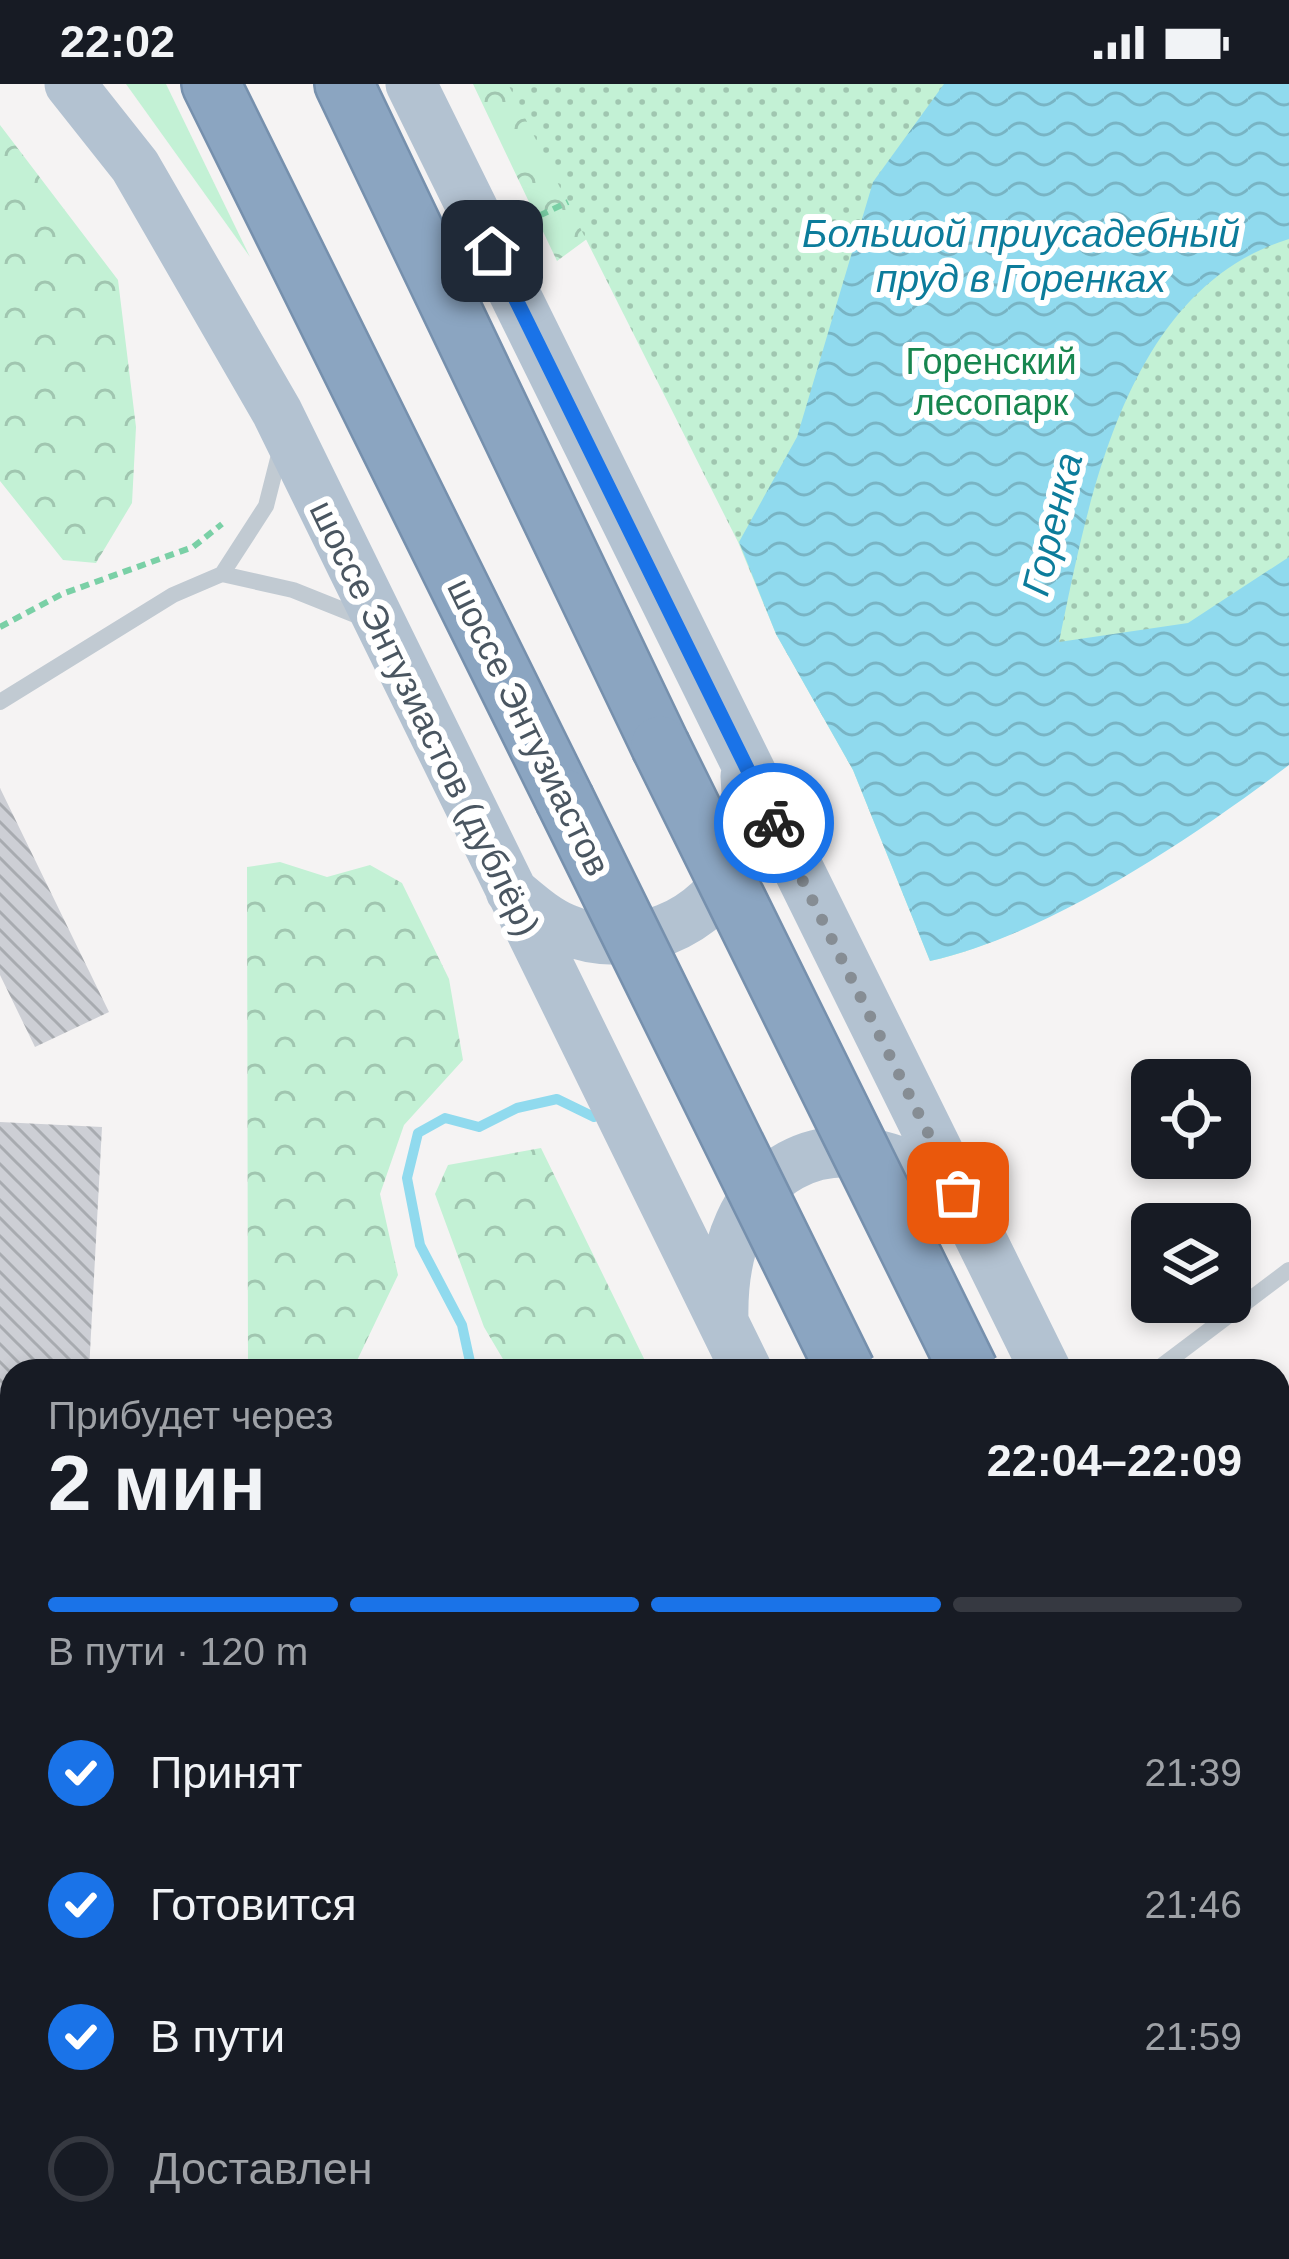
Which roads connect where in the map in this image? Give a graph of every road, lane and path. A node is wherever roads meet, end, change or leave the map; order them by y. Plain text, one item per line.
1 (70, 84) edge
2 (211, 84) edge
3 (344, 84) edge
4 (411, 84) edge
5 (568, 202) dead end
6 (526, 221) dead end
7 (277, 412) junction
8 (193, 547) dead end
9 (222, 574) junction
10 (380, 626) junction
11 (0, 627) edge
12 (0, 702) edge
13 (746, 766) junction
14 (506, 887) junction
15 (958, 1193) junction
16 (1289, 1270) edge
17 (723, 1324) junction
18 (740, 1359) edge
19 (840, 1359) edge
20 (963, 1359) edge
21 (1040, 1359) edge
22 (1171, 1359) edge

1 - 7 main road, шоссе Энтузиастов (дублёр)
2 - 19 highway, шоссе Энтузиастов, bridge
3 - 20 highway, bridge
4 - 13 main road
5 - 6 path
7 - 9 lane
7 - 10 main road, шоссе Энтузиастов (дублёр)
8 - 11 path
9 - 10 lane
9 - 12 lane
10 - 14 main road, шоссе Энтузиастов (дублёр)
13 - 14 main road
13 - 15 main road
14 - 17 main road, шоссе Энтузиастов (дублёр)
15 - 17 main road
15 - 21 main road
16 - 22 lane
17 - 18 main road, шоссе Энтузиастов (дублёр)

